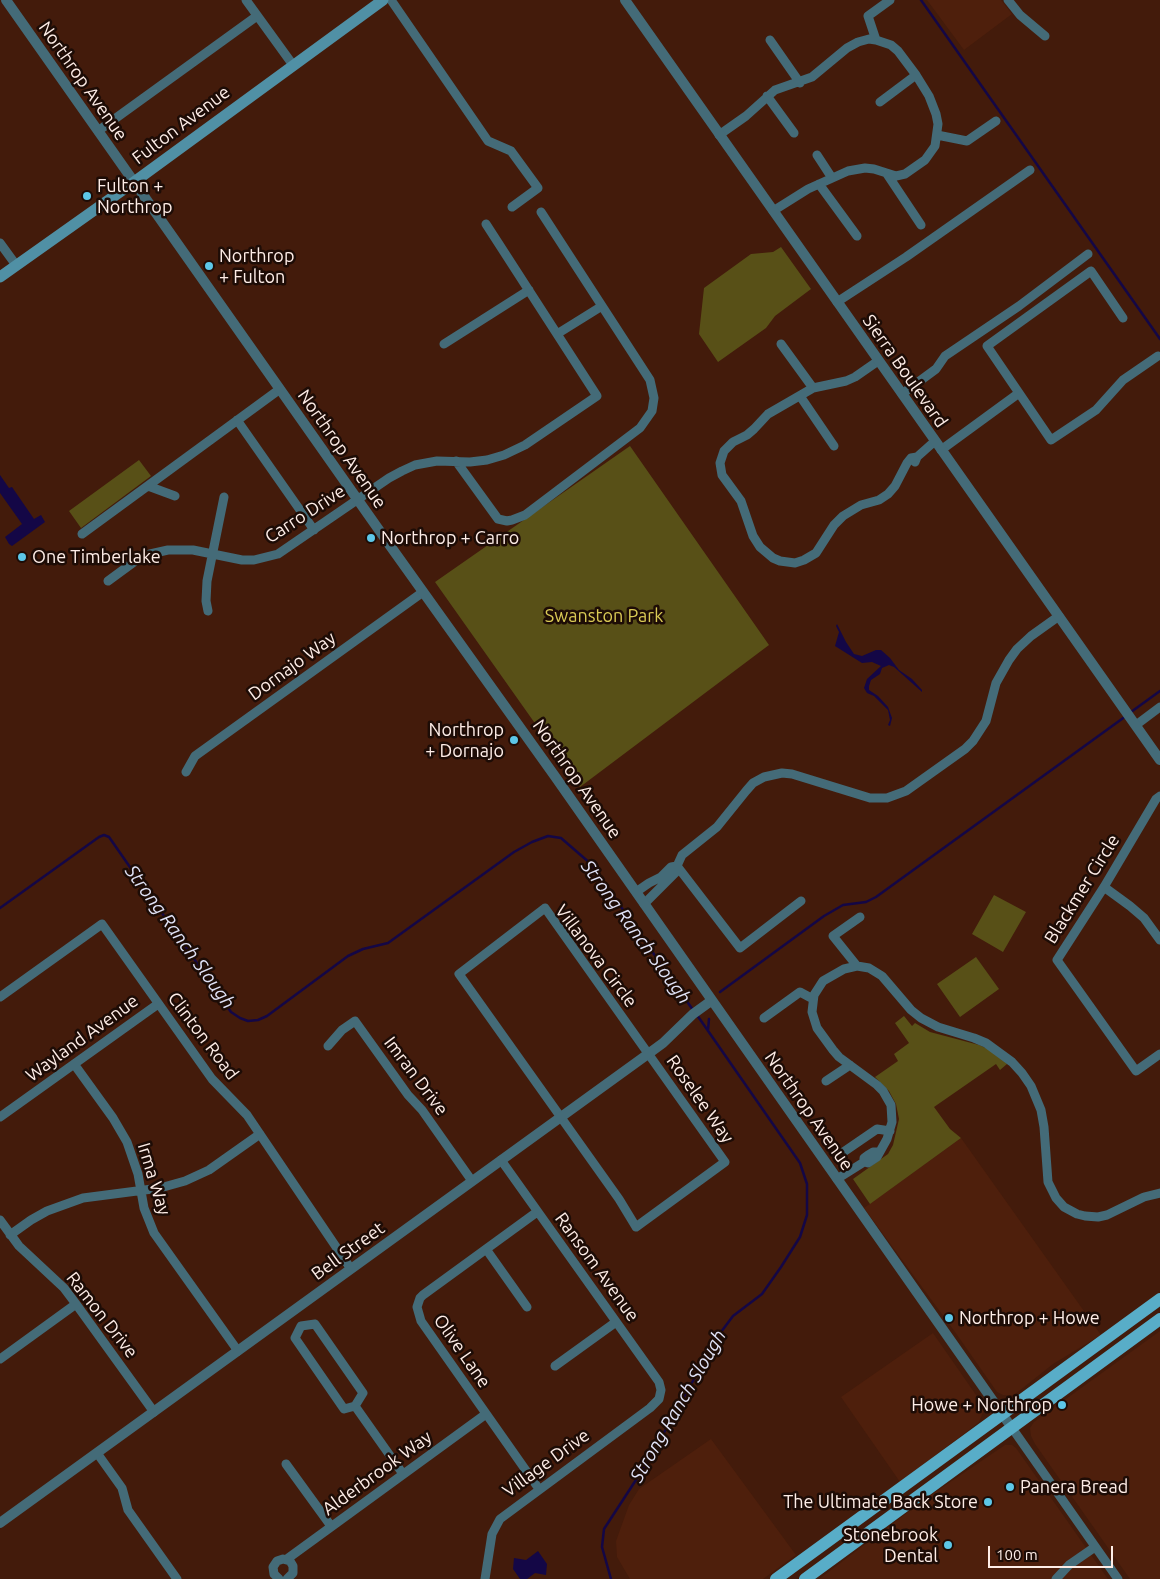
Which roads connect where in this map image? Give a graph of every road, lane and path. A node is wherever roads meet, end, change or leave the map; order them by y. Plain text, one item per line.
1 (6, 0) edge
2 (246, 0) edge
3 (383, 0) edge
4 (391, 0) edge
5 (625, 0) edge
6 (890, 0) edge
7 (1008, 0) edge
8 (257, 16) junction
9 (1046, 36) dead end
10 (770, 40) dead end
11 (876, 40) junction
12 (293, 65) junction
13 (916, 75) junction
14 (800, 83) junction
15 (767, 96) junction
16 (880, 102) dead end
17 (996, 122) dead end
18 (98, 131) junction
19 (794, 133) dead end
20 (719, 135) junction
21 (937, 135) junction
22 (817, 155) dead end
23 (1030, 170) dead end
24 (887, 174) junction
25 (832, 178) junction
26 (134, 182) junction
27 (818, 184) junction
28 (512, 207) dead end
29 (773, 211) junction
30 (541, 212) dead end
31 (486, 224) dead end
32 (921, 224) dead end
33 (857, 236) dead end
34 (0, 243) edge
35 (1088, 254) dead end
36 (16, 265) junction
37 (0, 277) edge
38 (529, 290) junction
39 (837, 302) junction
40 (602, 306) junction
41 (1123, 318) dead end
42 (557, 334) junction
43 (444, 344) dead end
44 (781, 344) dead end
45 (1158, 356) dead end
46 (878, 360) junction
47 (812, 388) junction
48 (280, 389) junction
49 (1019, 393) junction
50 (902, 394) junction
51 (800, 396) junction
52 (237, 420) junction
53 (834, 446) dead end
54 (938, 446) junction
55 (456, 461) junction
56 (148, 486) junction
57 (175, 496) dead end
58 (224, 497) dead end
59 (358, 500) junction
60 (314, 530) junction
61 (82, 534) dead end
62 (213, 554) junction
63 (108, 581) dead end
64 (423, 592) junction
65 (208, 611) dead end
66 (1059, 616) junction
67 (1160, 707) edge
68 (1131, 718) junction
69 (1160, 760) edge
70 (186, 772) dead end
71 (1160, 796) edge
72 (677, 866) junction
73 (663, 880) junction
74 (1104, 887) junction
75 (636, 892) junction
76 (801, 901) dead end
77 (644, 904) junction
78 (860, 917) dead end
79 (1160, 940) edge
80 (857, 966) junction
81 (0, 997) edge
82 (813, 998) junction
83 (711, 1001) junction
84 (158, 1004) junction
85 (764, 1018) dead end
86 (328, 1046) dead end
87 (648, 1054) junction
88 (1160, 1054) edge
89 (74, 1064) junction
90 (850, 1065) junction
91 (826, 1081) dead end
92 (0, 1117) edge
93 (560, 1117) junction
94 (890, 1131) junction
95 (260, 1134) junction
96 (842, 1153) dead end
97 (501, 1160) junction
98 (837, 1179) junction
99 (472, 1181) junction
100 (141, 1190) junction
101 (1160, 1193) edge
102 (537, 1212) junction
103 (0, 1220) edge
104 (10, 1235) junction
105 (486, 1249) junction
106 (352, 1269) junction
107 (1160, 1299) edge
108 (76, 1304) junction
109 (527, 1307) dead end
110 (291, 1312) junction
111 (1160, 1320) edge
112 (616, 1322) junction
113 (301, 1326) junction
114 (238, 1351) junction
115 (0, 1360) edge
116 (554, 1366) dead end
117 (660, 1395) joint
118 (355, 1406) junction
119 (154, 1412) junction
120 (486, 1414) junction
121 (1003, 1415) junction
122 (1012, 1428) junction
123 (97, 1453) junction
124 (286, 1464) dead end
125 (403, 1474) junction
126 (539, 1489) junction
127 (0, 1524) edge
128 (331, 1526) junction
129 (1095, 1547) junction
130 (287, 1559) junction
131 (177, 1579) edge
132 (286, 1579) edge
133 (485, 1579) edge
134 (776, 1579) edge
135 (805, 1579) edge
136 (1056, 1579) edge
137 (1118, 1579) edge

1 - 18 street, Northrop Avenue
2 - 8 street
3 - 12 main road, Fulton Avenue
4 - 28 street
5 - 20 street, Sierra Boulevard
6 - 11 street
7 - 9 street
8 - 12 street
8 - 18 street
10 - 14 street
11 - 13 street
11 - 14 street
12 - 26 main road, Fulton Avenue
13 - 16 street
13 - 21 street
14 - 15 street
15 - 19 street
15 - 20 street
17 - 21 street
18 - 26 street, Northrop Avenue
20 - 29 street, Sierra Boulevard
21 - 24 street
22 - 25 street
23 - 39 street
24 - 25 street
24 - 32 street
25 - 27 street
26 - 36 main road, Fulton Avenue
26 - 48 street, Northrop Avenue
27 - 29 street
27 - 33 street
29 - 39 street, Sierra Boulevard
30 - 40 street
31 - 38 street, Carro Drive
34 - 36 street
35 - 50 street
36 - 37 main road, Fulton Avenue
38 - 42 street, Carro Drive
38 - 43 street
39 - 46 street, Sierra Boulevard
40 - 42 street
40 - 55 street
41 - 49 street
42 - 55 street, Carro Drive
44 - 47 street
45 - 49 street
46 - 47 street
46 - 50 street, Sierra Boulevard
47 - 51 street
48 - 52 street
48 - 59 street, Northrop Avenue
49 - 54 street
50 - 54 street, Sierra Boulevard
51 - 53 street
51 - 54 street
52 - 56 street
52 - 60 street
54 - 66 street, Sierra Boulevard
55 - 59 street, Carro Drive
56 - 57 street
56 - 61 street
58 - 62 street
59 - 60 street, Carro Drive
59 - 64 street, Northrop Avenue
60 - 62 street, Carro Drive
62 - 63 street, Carro Drive
62 - 65 street
64 - 70 street, Dornajo Way
64 - 75 street, Northrop Avenue
66 - 68 street, Sierra Boulevard
66 - 72 street
67 - 68 street
68 - 69 street, Sierra Boulevard
71 - 74 street, Blackmer Circle
72 - 73 street
72 - 76 street
73 - 75 street
73 - 77 street
74 - 79 street
74 - 88 street, Blackmer Circle
75 - 77 street, Northrop Avenue
77 - 83 street, Northrop Avenue
78 - 80 street
80 - 82 street
80 - 101 street
81 - 84 street, Clinton Road
82 - 85 street
82 - 90 street
83 - 87 street, Bell Street
83 - 98 street, Northrop Avenue
84 - 89 street, Wayland Avenue
84 - 95 street, Clinton Road
86 - 99 street, Imran Drive
87 - 93 street, Bell Street
87 - 93 street, Roselee Way
87 - 93 street, Villanova Circle
89 - 92 street, Wayland Avenue
89 - 100 street, Irma Way
90 - 91 street
90 - 94 street
93 - 97 street, Bell Street
94 - 96 street
94 - 98 street
95 - 100 street
95 - 106 street, Clinton Road
97 - 99 street, Bell Street
97 - 102 street, Ransom Avenue
98 - 121 street, Northrop Avenue
99 - 106 street, Bell Street
100 - 104 street
100 - 114 street, Irma Way
102 - 105 street, Olive Lane
102 - 112 street, Ransom Avenue
103 - 104 street, Ramon Drive
104 - 108 street, Ramon Drive
105 - 109 street
105 - 120 street, Olive Lane
106 - 110 street, Bell Street
107 - 121 main road
108 - 115 street
108 - 119 street, Ramon Drive
110 - 113 street
110 - 114 street, Bell Street
111 - 122 main road
112 - 116 street
112 - 117 street, Ransom Avenue
113 - 118 street
113 - 118 street
114 - 119 street, Bell Street
117 - 126 street, Village Drive
118 - 125 street
119 - 123 street, Bell Street
120 - 125 street, Alderbrook Way
120 - 126 street, Olive Lane
121 - 122 street, Northrop Avenue
121 - 134 main road
122 - 129 street, Northrop Avenue
122 - 135 main road
123 - 127 street, Bell Street
123 - 131 street
124 - 128 street
125 - 128 street, Alderbrook Way
126 - 133 street, Village Drive
128 - 130 street, Alderbrook Way
129 - 136 street
129 - 137 street, Northrop Avenue
130 - 132 street, Alderbrook Way
130 - 132 street, Alderbrook Way

